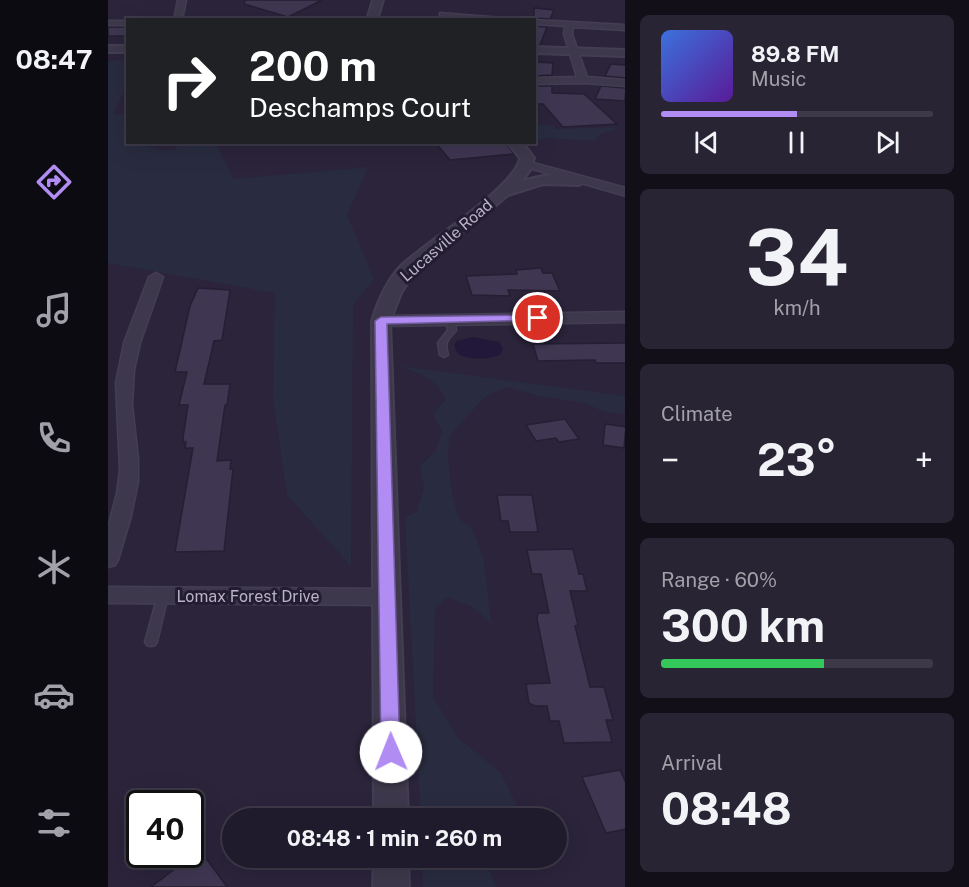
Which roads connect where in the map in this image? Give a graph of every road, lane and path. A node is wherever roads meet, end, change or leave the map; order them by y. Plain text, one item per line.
1 (182, 0) edge
2 (378, 0) edge
3 (443, 15) dead end
4 (178, 18) edge
5 (373, 18) edge
6 (478, 18) edge
7 (536, 22) edge
8 (108, 23) edge
9 (126, 23) edge
10 (568, 24) junction
11 (625, 28) edge
12 (108, 49) edge
13 (126, 49) edge
14 (536, 50) edge
15 (573, 50) junction
16 (625, 53) edge
17 (583, 80) junction
18 (536, 81) edge
19 (625, 83) edge
20 (516, 144) edge
21 (526, 164) junction
22 (579, 181) junction
23 (625, 192) edge
24 (499, 195) junction
25 (156, 277) dead end
26 (625, 316) edge
27 (450, 320) junction
28 (381, 321) junction
29 (444, 355) dead end
30 (108, 560) edge
31 (108, 595) edge
32 (163, 595) junction
33 (388, 597) junction
34 (151, 642) dead end
35 (391, 808) edge
36 (391, 868) edge
37 (391, 887) edge

1 - 4 street
2 - 5 street
3 - 6 street
7 - 10 street
8 - 9 street
10 - 11 street
10 - 15 street
12 - 13 street
14 - 15 street
15 - 16 street
15 - 17 street
17 - 18 street
17 - 19 street
20 - 21 street
21 - 22 street
21 - 24 street, Lucasville Road
22 - 23 street
22 - 24 street
24 - 28 street, Lucasville Road
25 - 30 street
26 - 27 street
27 - 28 street
27 - 29 lane
28 - 33 street, Lucasville Road
31 - 32 street, Lomax Forest Drive
32 - 33 street, Lomax Forest Drive
32 - 34 lane
33 - 35 street, Lucasville Road
36 - 37 street

